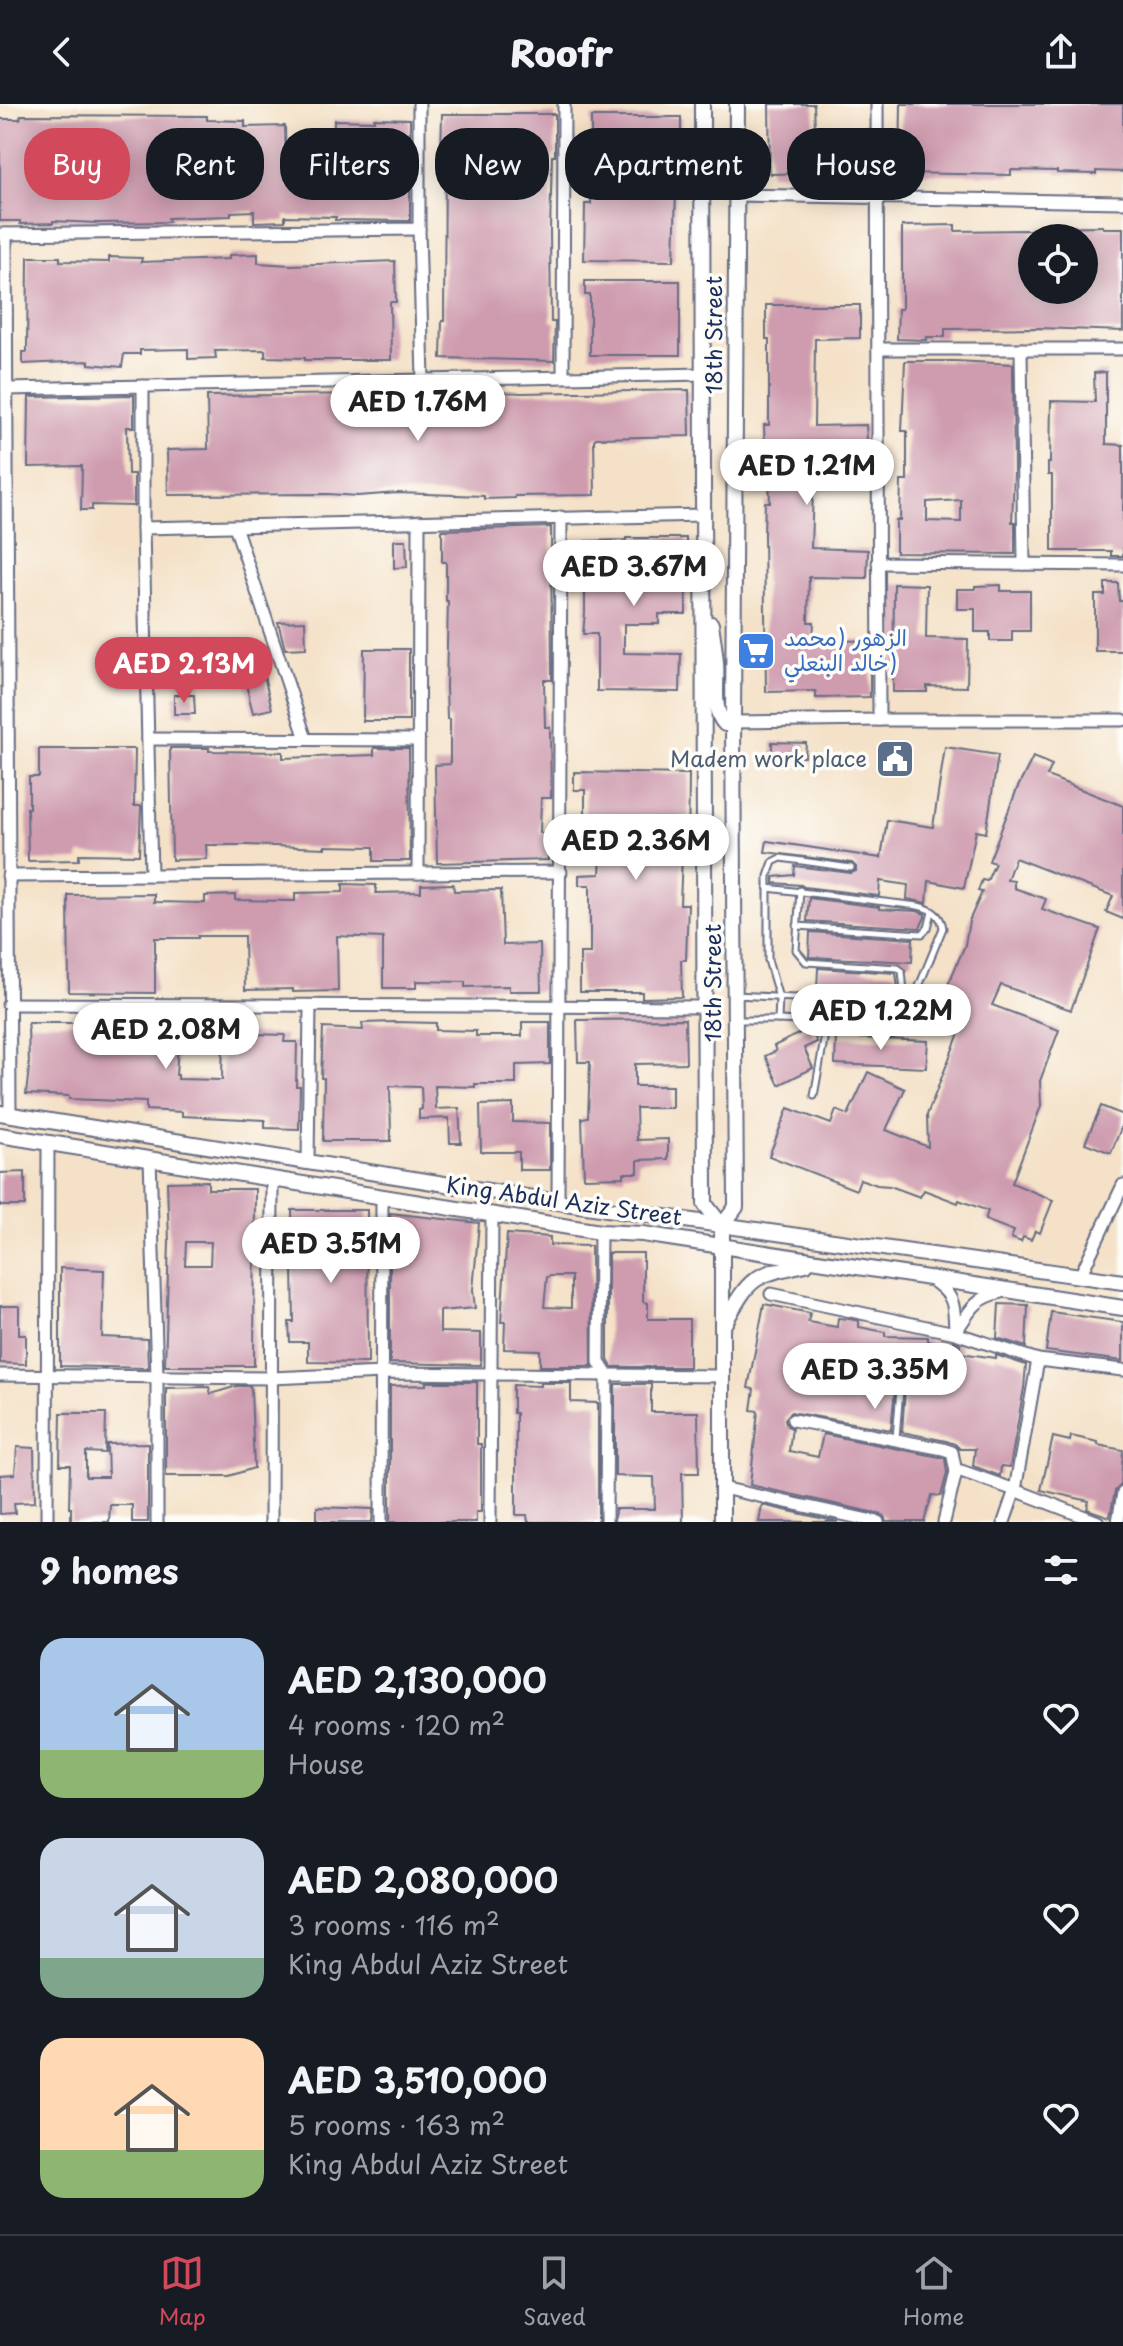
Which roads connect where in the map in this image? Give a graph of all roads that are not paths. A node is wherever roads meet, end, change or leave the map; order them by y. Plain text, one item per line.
1 (419, 104) edge
2 (564, 104) edge
3 (702, 104) edge
4 (737, 104) edge
5 (877, 104) edge
6 (737, 128) edge
7 (877, 128) edge
8 (925, 197) edge
9 (737, 200) edge
10 (878, 200) edge
11 (1123, 202) edge
12 (419, 229) junction
13 (3, 234) edge
14 (878, 349) junction
15 (1021, 349) junction
16 (1123, 349) edge
17 (703, 374) junction
18 (563, 376) junction
19 (423, 380) junction
20 (143, 386) junction
21 (7, 389) junction
22 (704, 515) junction
23 (561, 517) junction
24 (419, 521) junction
25 (235, 526) junction
26 (143, 528) junction
27 (878, 563) junction
28 (1024, 564) junction
29 (1123, 565) edge
30 (704, 572) junction
31 (4, 653) edge
32 (879, 720) junction
33 (1123, 720) edge
34 (733, 722) junction
35 (148, 739) junction
36 (306, 739) junction
37 (418, 740) junction
38 (851, 868) dead end
39 (561, 872) junction
40 (418, 873) junction
41 (151, 875) junction
42 (8, 876) junction
43 (768, 888) junction
44 (800, 890) junction
45 (933, 911) junction
46 (797, 926) junction
47 (735, 995) junction
48 (779, 998) junction
49 (8, 1004) junction
50 (310, 1006) junction
51 (559, 1006) junction
52 (703, 1007) junction
53 (778, 1020) junction
54 (735, 1021) junction
55 (815, 1022) junction
56 (814, 1096) dead end
57 (5, 1114) edge
58 (0, 1135) edge
59 (48, 1144) junction
60 (150, 1158) junction
61 (308, 1163) junction
62 (272, 1178) junction
63 (1123, 1185) edge
64 (382, 1196) junction
65 (558, 1202) junction
66 (492, 1214) junction
67 (722, 1226) junction
68 (600, 1232) junction
69 (722, 1247) junction
70 (815, 1262) junction
71 (1081, 1274) junction
72 (930, 1279) junction
73 (1123, 1282) edge
74 (1011, 1290) junction
75 (771, 1294) dead end
76 (1123, 1308) edge
77 (723, 1326) junction
78 (955, 1333) junction
79 (1038, 1360) junction
80 (1123, 1370) edge
81 (383, 1373) junction
82 (491, 1374) junction
83 (0, 1375) edge
84 (47, 1375) junction
85 (607, 1375) junction
86 (157, 1376) junction
87 (723, 1376) junction
88 (272, 1378) junction
89 (900, 1389) dead end
90 (793, 1420) dead end
91 (896, 1439) junction
92 (956, 1472) junction
93 (722, 1488) junction
94 (1015, 1490) junction
95 (1123, 1493) edge
96 (47, 1522) edge
97 (157, 1522) edge
98 (271, 1522) edge
99 (381, 1522) edge
100 (490, 1522) edge
101 (606, 1522) edge
102 (722, 1522) edge
103 (878, 1522) edge
104 (944, 1522) edge
105 (1004, 1522) edge
106 (1098, 1522) edge
107 (1118, 1522) edge

1 - 12 street
2 - 18 street
3 - 17 street
4 - 6 street, 18th Street
5 - 7 street
8 - 11 street
9 - 34 street, 18th Street
10 - 14 street
12 - 13 street
12 - 19 street
13 - 21 street
14 - 15 street
14 - 27 street
15 - 16 street
15 - 28 street
17 - 18 street
17 - 22 street
18 - 19 street
19 - 20 street
20 - 21 street
20 - 26 street
21 - 31 street
22 - 23 street
22 - 30 street
23 - 24 street
23 - 39 street
24 - 25 street
24 - 37 street
25 - 26 street
25 - 36 street
26 - 35 street
27 - 28 street
27 - 32 street
28 - 29 street
30 - 34 street
30 - 52 street
31 - 42 street
32 - 33 street
32 - 34 street
34 - 47 street, 18th Street
35 - 36 street
35 - 41 street
36 - 37 street
37 - 40 street
38 - 43 lane
39 - 40 street
39 - 51 street
40 - 41 street
41 - 42 street
42 - 49 street
43 - 44 lane
43 - 48 lane
44 - 45 lane
44 - 46 lane
45 - 46 lane
45 - 55 lane
46 - 48 lane
47 - 48 lane
47 - 54 street, 18th Street
48 - 53 lane
49 - 50 street
49 - 57 street
50 - 51 street
50 - 61 street
51 - 52 street
51 - 65 street
52 - 67 street
53 - 54 lane
53 - 55 lane
54 - 67 street, 18th Street
55 - 56 lane
57 - 61 street, King Abdul Aziz Street
58 - 59 street, King Abdul Aziz Street
59 - 60 street, King Abdul Aziz Street
59 - 84 street
60 - 62 street, King Abdul Aziz Street
60 - 86 street
61 - 65 street, King Abdul Aziz Street
62 - 64 street, King Abdul Aziz Street
62 - 88 street
63 - 71 street
64 - 66 street, King Abdul Aziz Street
64 - 81 street
65 - 67 street, King Abdul Aziz Street
66 - 68 street, King Abdul Aziz Street
66 - 82 street
67 - 69 street, 18th Street
67 - 71 street, King Abdul Aziz Street
68 - 69 street, King Abdul Aziz Street
68 - 85 street
69 - 70 street, King Abdul Aziz Street
69 - 77 street, 18th Street
70 - 72 street, King Abdul Aziz Street
70 - 77 street
71 - 73 street, King Abdul Aziz Street
72 - 74 street, King Abdul Aziz Street
72 - 78 street
74 - 76 street, King Abdul Aziz Street
74 - 78 street
75 - 78 street
77 - 87 street, 18th Street
78 - 79 street
79 - 80 street
79 - 94 street
81 - 82 street
81 - 88 street
81 - 99 street
82 - 85 street
82 - 100 street
83 - 84 street
84 - 86 street
84 - 96 street
85 - 87 street
85 - 101 street
86 - 88 street
86 - 97 street
87 - 93 street, 18th Street
88 - 98 street
89 - 91 lane
90 - 91 street
91 - 92 street
92 - 94 street
92 - 104 street
93 - 102 street, 18th Street
93 - 103 street
94 - 105 street
94 - 106 street
95 - 107 street

